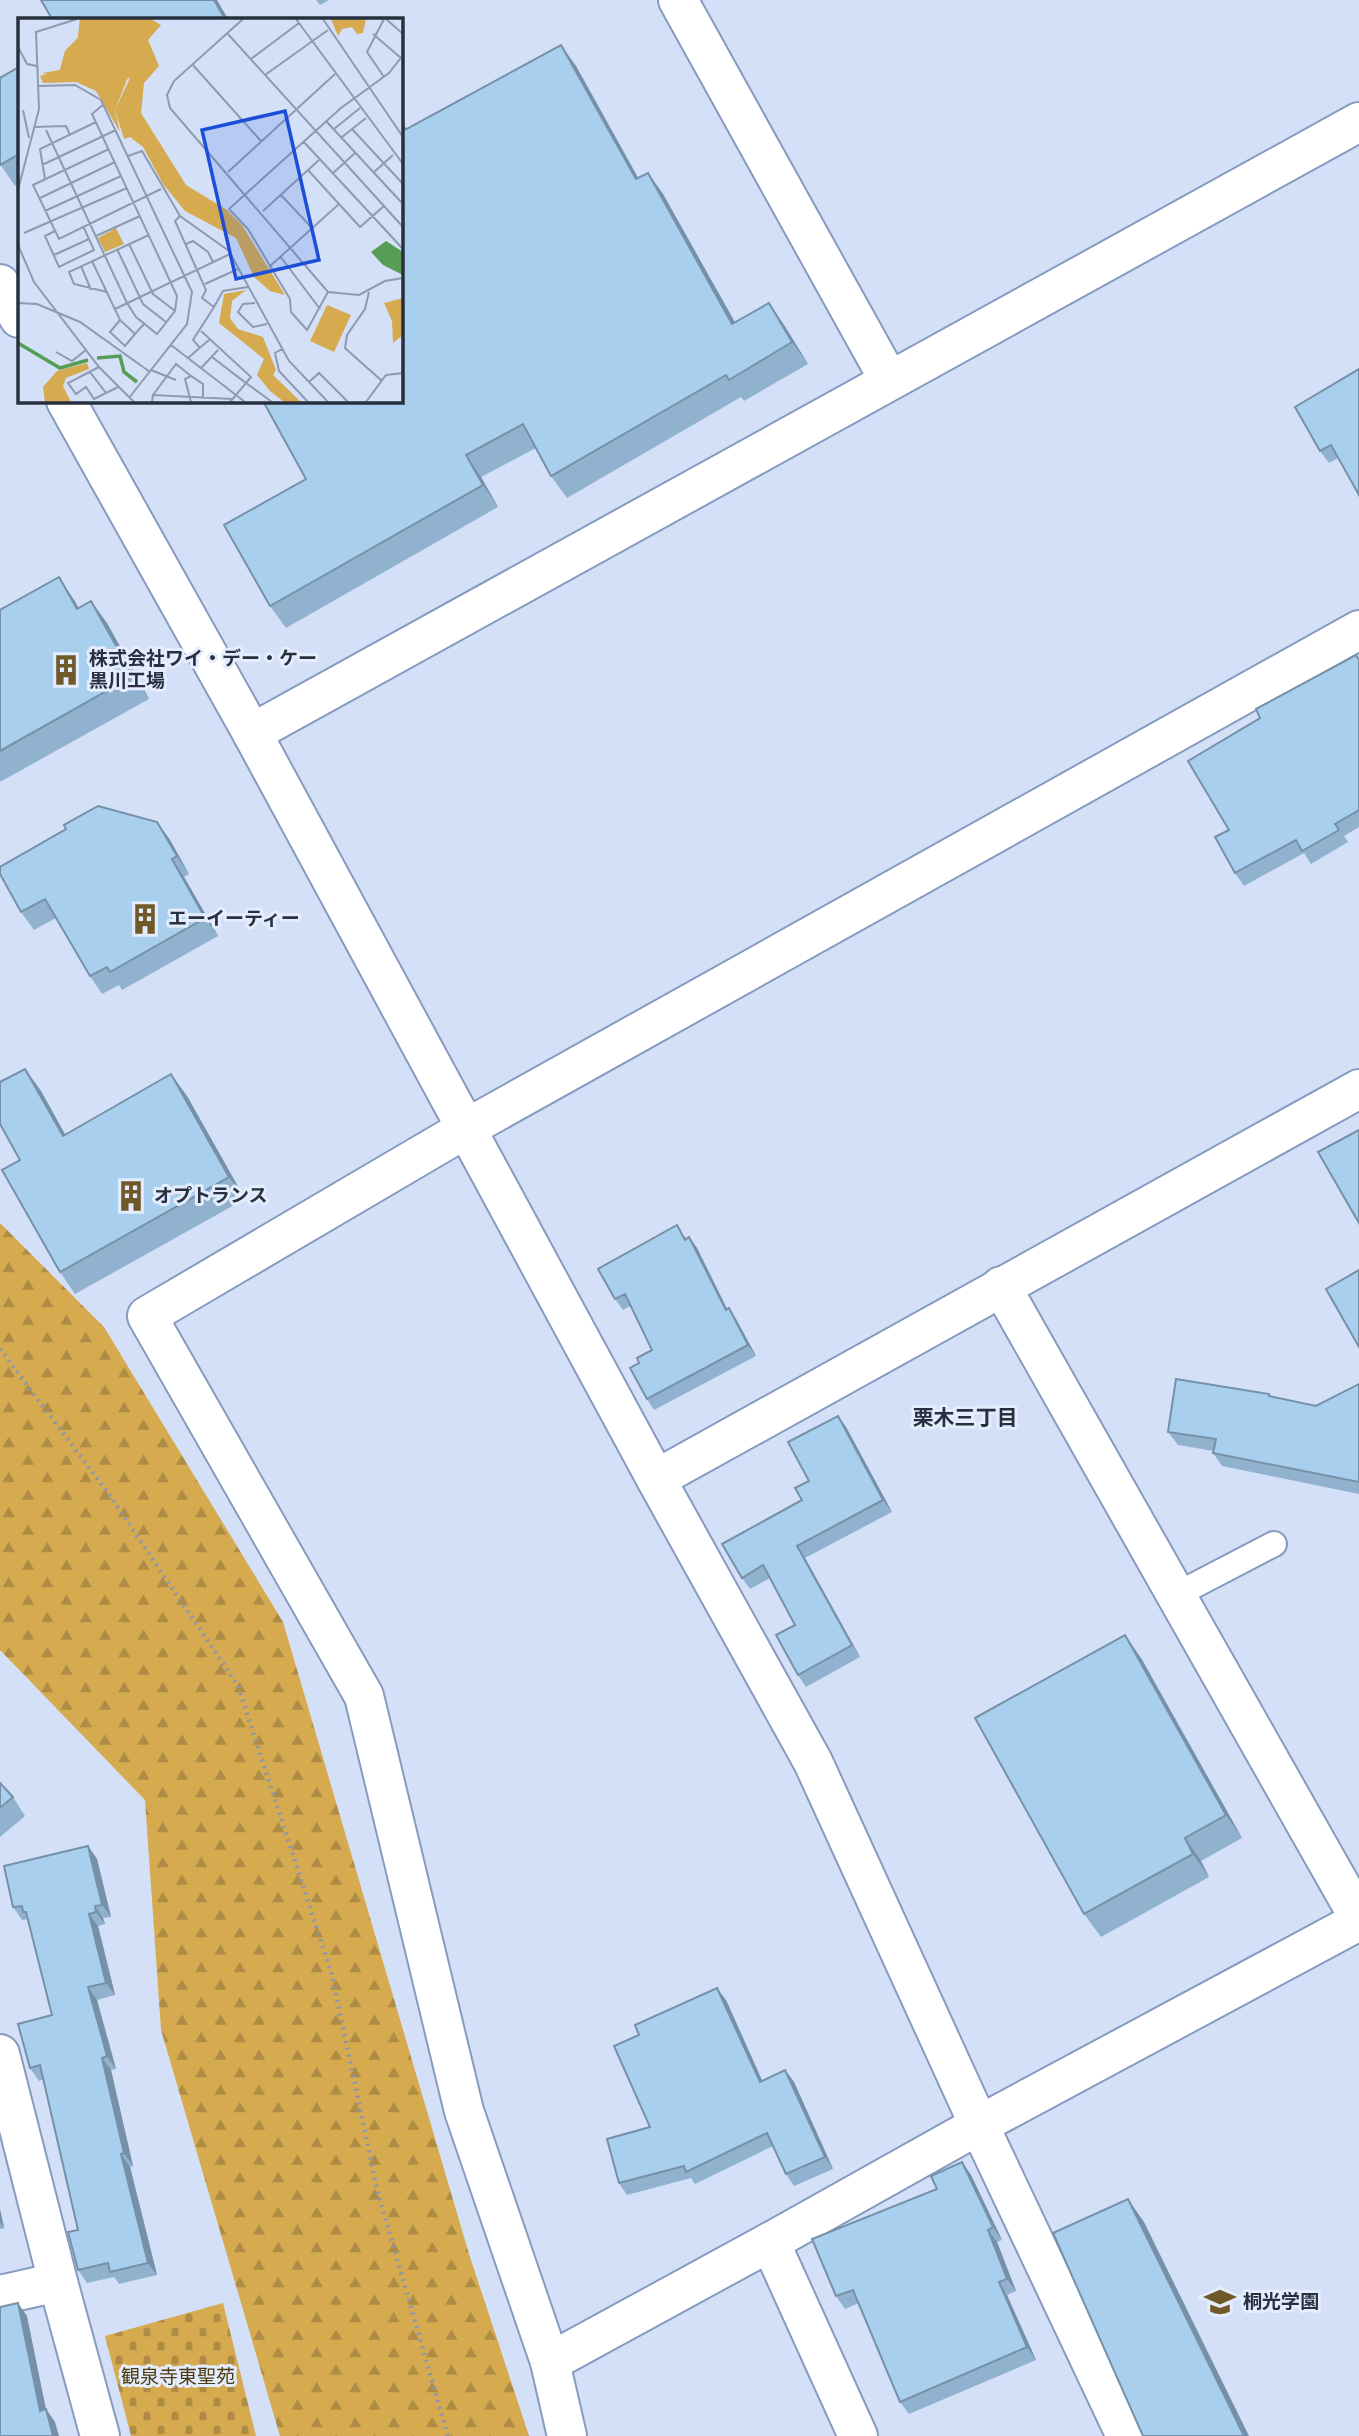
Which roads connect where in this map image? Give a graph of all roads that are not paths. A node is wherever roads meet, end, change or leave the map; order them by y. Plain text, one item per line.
1 (678, 0) edge
2 (1359, 122) edge
3 (0, 284) edge
4 (18, 316) edge
5 (889, 380) junction
6 (67, 402) edge
7 (1359, 630) edge
8 (253, 733) junction
9 (1359, 1089) edge
10 (467, 1128) junction
11 (1001, 1286) junction
12 (656, 1479) junction
13 (1274, 1544) dead end
14 (1176, 1595) junction
15 (1359, 1919) edge
16 (0, 2054) edge
17 (979, 2125) junction
18 (770, 2242) junction
19 (58, 2283) junction
20 (0, 2295) edge
21 (550, 2362) junction
22 (100, 2436) edge
23 (567, 2436) edge
24 (858, 2436) edge
25 (1126, 2436) edge

1 - 5 street
2 - 5 street
3 - 4 street
5 - 8 street
6 - 8 street
7 - 10 street
8 - 10 street
9 - 11 street
10 - 12 street
10 - 21 street
11 - 12 street
11 - 14 street
12 - 17 street
13 - 14 lane
14 - 15 street
15 - 17 street
16 - 19 street
17 - 18 street
17 - 25 street
18 - 21 street
18 - 24 street
19 - 20 street
19 - 22 street
21 - 23 street

